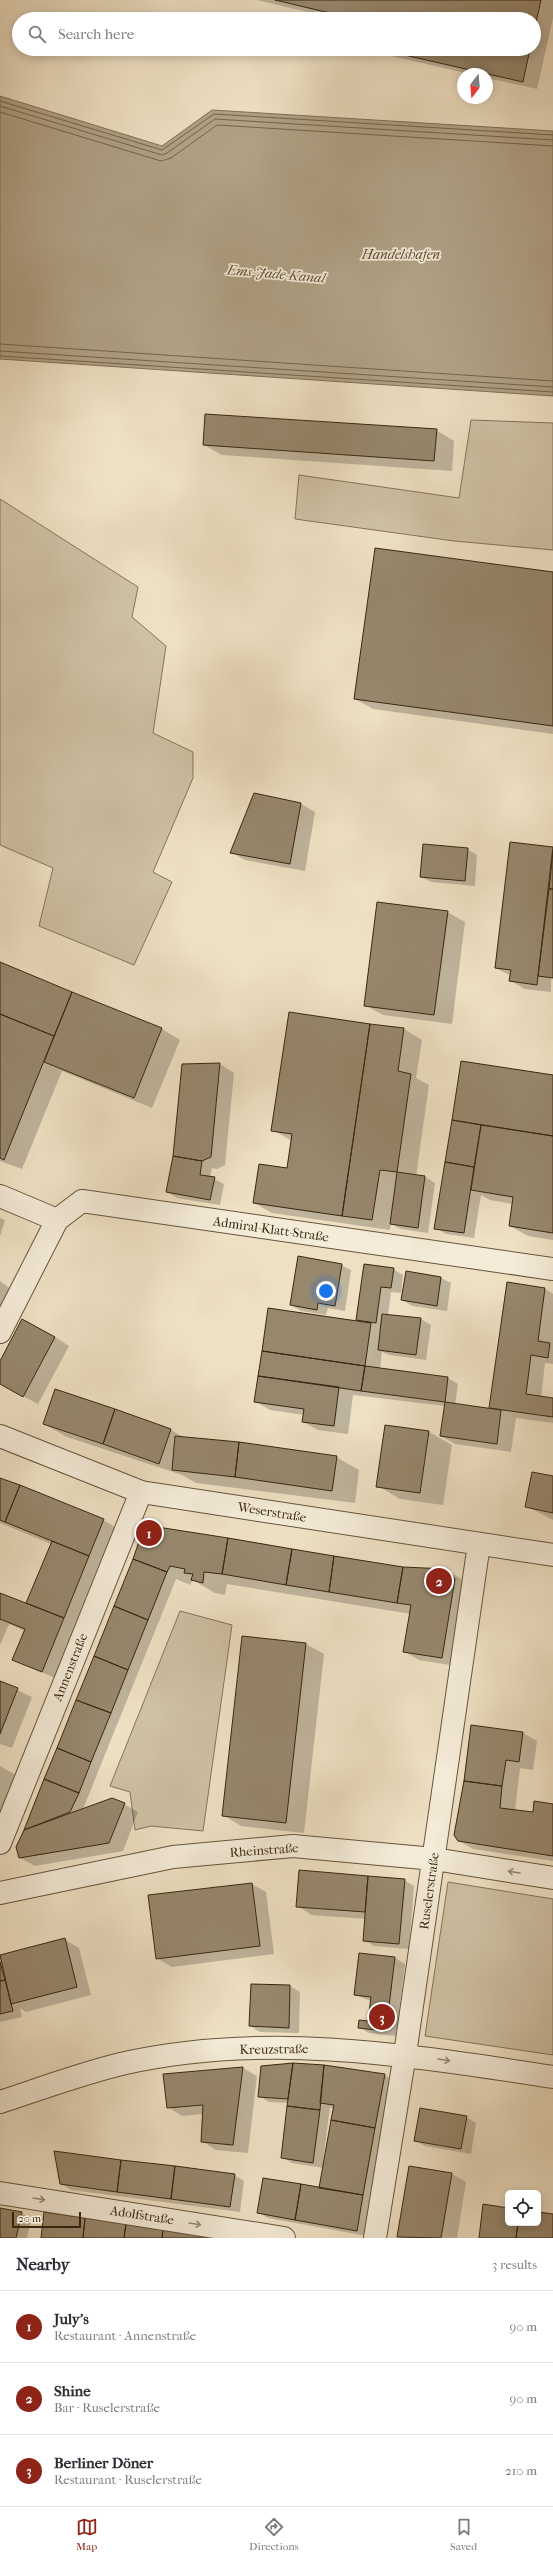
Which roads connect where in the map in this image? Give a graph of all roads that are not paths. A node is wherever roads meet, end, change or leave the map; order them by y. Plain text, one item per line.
1 (0, 1196) edge
2 (57, 1220) junction
3 (553, 1269) edge
4 (0, 1332) edge
5 (0, 1436) edge
6 (140, 1492) junction
7 (479, 1544) junction
8 (553, 1555) edge
9 (0, 1843) edge
10 (434, 1859) junction
11 (553, 1878) edge
12 (0, 1893) edge
13 (405, 2054) junction
14 (553, 2077) edge
15 (0, 2102) edge
16 (0, 2193) edge
17 (284, 2238) edge
18 (375, 2238) edge

1 - 2 street
2 - 3 street, Admiral-Klatt-Straße
2 - 4 street
5 - 6 street, Weserstraße
6 - 7 street, Weserstraße
6 - 9 street, Annenstraße
7 - 8 street, Weserstraße
7 - 10 street, Ruselerstraße
11 -> 10 street, Rheinstraße
10 - 12 street, Rheinstraße
10 - 13 street, Ruselerstraße
13 -> 14 street, Kreuzstraße
13 - 15 street, Kreuzstraße
13 - 18 street, Ruselerstraße
16 -> 17 street, Adolfstraße

